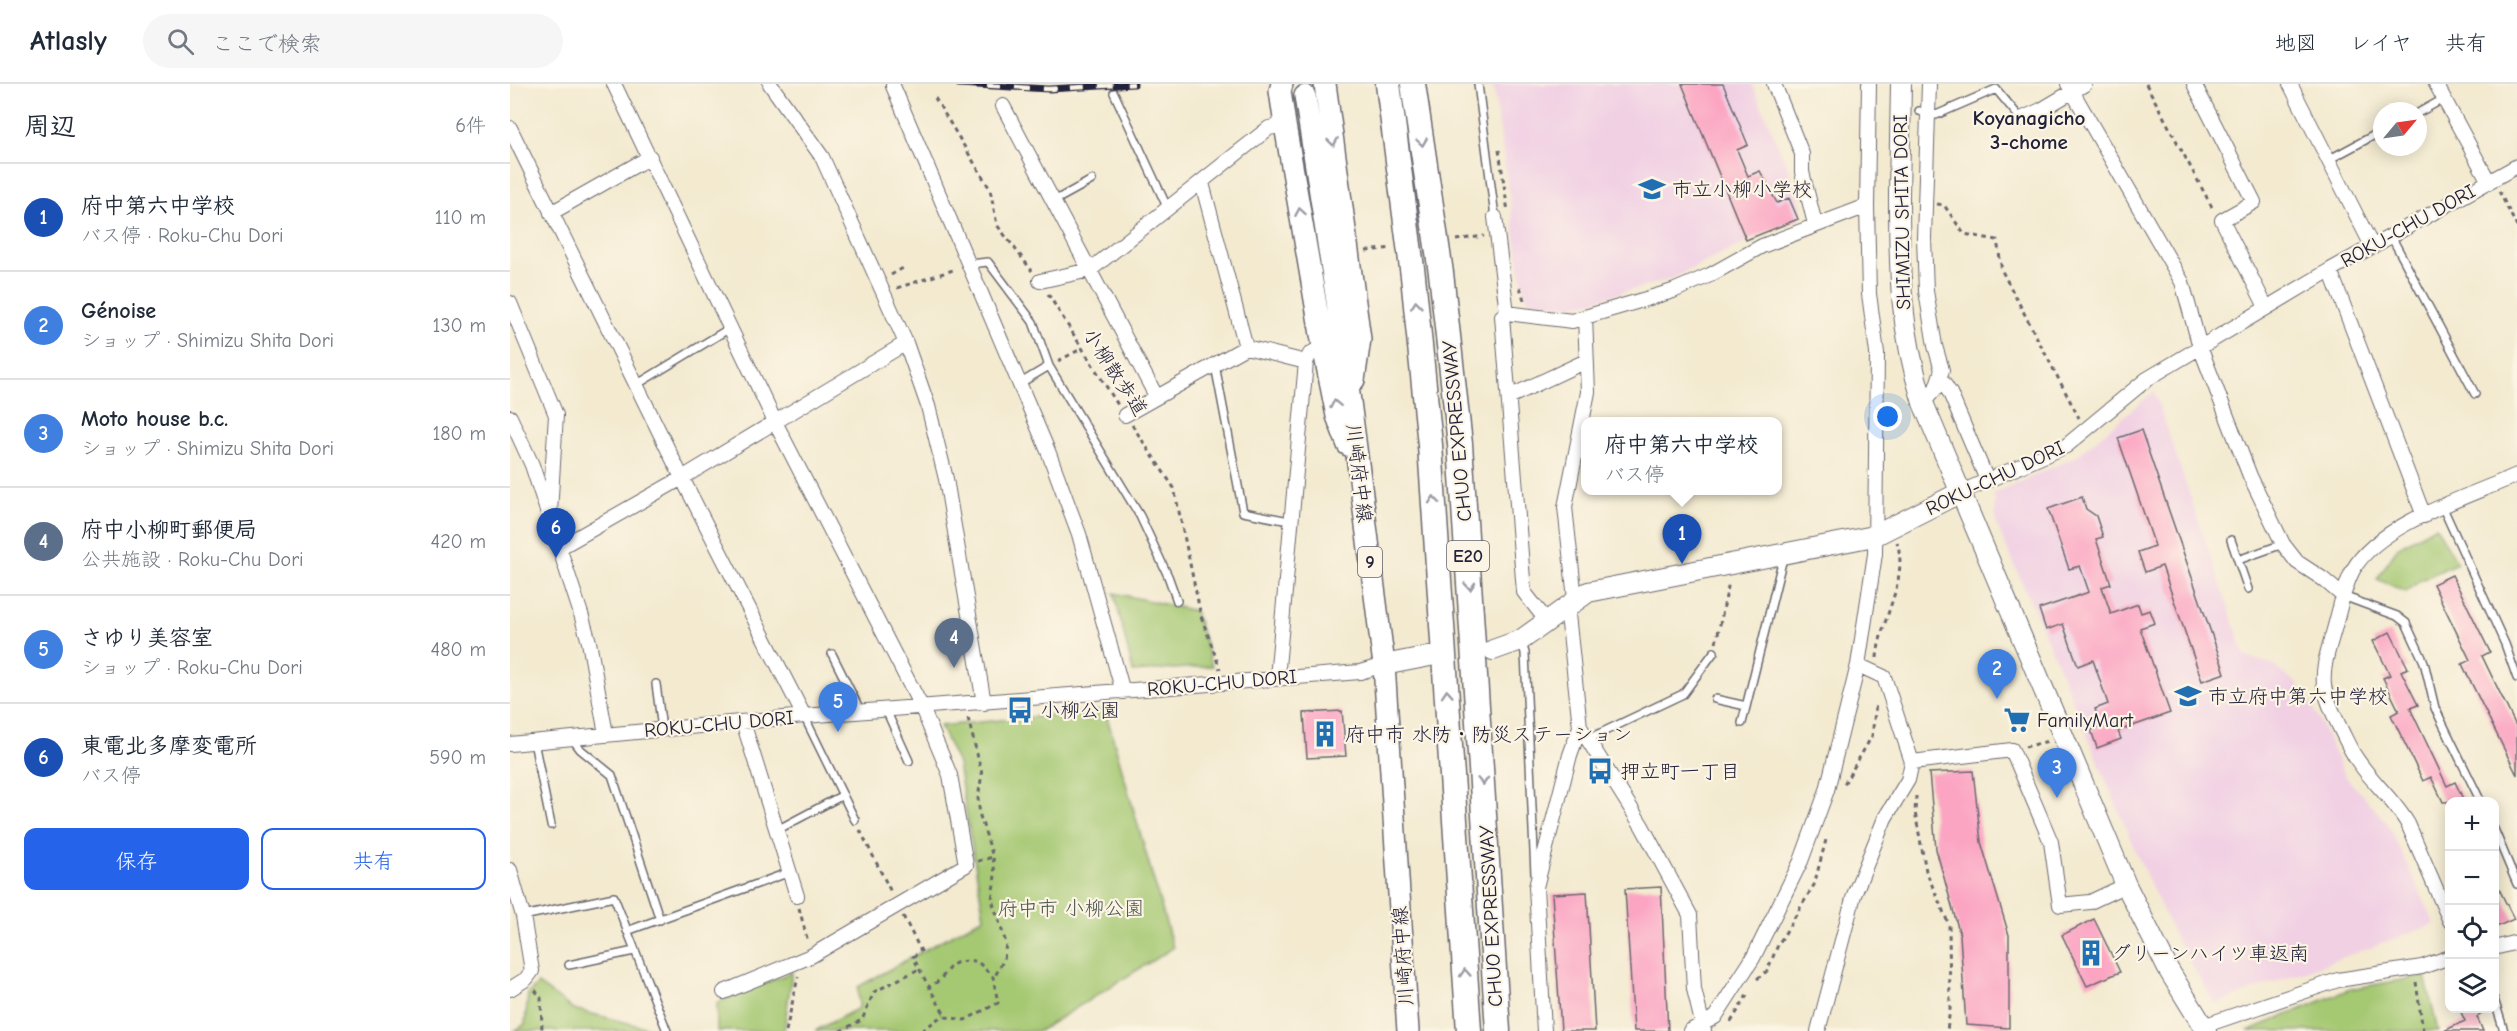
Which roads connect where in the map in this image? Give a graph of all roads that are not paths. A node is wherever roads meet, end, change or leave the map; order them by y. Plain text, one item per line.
1 (614, 84) edge
2 (770, 84) edge
3 (1282, 84) edge
4 (1325, 84) edge
5 (1388, 84) edge
6 (1413, 84) edge
7 (1478, 84) edge
8 (1774, 84) edge
9 (1869, 84) edge
10 (1901, 84) edge
11 (1929, 84) edge
12 (2194, 84) edge
13 (2290, 84) edge
14 (2436, 84) edge
15 (893, 86) dead end
16 (2076, 86) edge
17 (1114, 93) dead end
18 (1305, 96) dead end
19 (2436, 104) dead end
20 (1003, 106) dead end
21 (2427, 108) edge
22 (1924, 112) junction
23 (2021, 119) joint
24 (1285, 125) junction
25 (510, 128) edge
26 (2373, 136) edge
27 (650, 157) junction
28 (2328, 160) junction
29 (2517, 166) edge
30 (1092, 180) dead end
31 (2489, 182) junction
32 (1202, 183) junction
33 (1054, 201) junction
34 (1867, 206) junction
35 (1168, 209) junction
36 (551, 213) junction
37 (1495, 217) joint
38 (1815, 224) junction
39 (2391, 236) junction
40 (2372, 246) junction
41 (970, 264) junction
42 (1090, 270) junction
43 (2330, 270) junction
44 (1040, 281) road end
45 (510, 303) edge
46 (2266, 307) junction
47 (1507, 313) junction
48 (1585, 317) junction
49 (730, 328) junction
50 (906, 343) junction
51 (1323, 346) junction
52 (1246, 347) junction
53 (2200, 347) junction
54 (1586, 361) junction
55 (1306, 362) junction
56 (1215, 365) junction
57 (1048, 366) junction
58 (1941, 379) junction
59 (1019, 384) junction
60 (636, 385) junction
61 (2475, 394) dead end
62 (1156, 396) junction
63 (1509, 397) junction
64 (1923, 403) junction
65 (1351, 405) junction
66 (1125, 415) road end
67 (510, 417) edge
68 (1583, 417) edge
69 (776, 422) junction
70 (1581, 427) edge
71 (2517, 475) edge
72 (682, 478) junction
73 (1360, 479) junction
74 (1987, 480) junction
75 (1959, 493) junction
76 (2443, 508) junction
77 (2424, 516) junction
78 (550, 517) junction
79 (1289, 521) junction
80 (1874, 536) junction
81 (2231, 540) dead end
82 (2283, 544) junction
83 (559, 548) junction
84 (1784, 552) junction
85 (2238, 560) junction
86 (2248, 590) dead end
87 (2343, 596) junction
88 (1177, 601) dead end
89 (1571, 602) junction
90 (1546, 621) junction
91 (1521, 640) junction
92 (1493, 650) dead end
93 (1714, 652) road end
94 (832, 654) dead end
95 (1430, 656) dead end
96 (1384, 665) junction
97 (1858, 665) junction
98 (1277, 678) junction
99 (2517, 678) edge
100 (656, 684) dead end
101 (1123, 692) junction
102 (1715, 699) dead end
103 (984, 703) junction
104 (1746, 706) junction
105 (922, 708) junction
106 (886, 710) junction
107 (861, 712) junction
108 (804, 716) junction
109 (743, 722) junction
110 (1742, 723) dead end
111 (662, 729) junction
112 (1584, 733) junction
113 (606, 734) junction
114 (571, 738) junction
115 (534, 742) junction
116 (510, 744) edge
117 (909, 761) dead end
118 (1912, 762) junction
119 (843, 795) junction
120 (2479, 797) edge
121 (855, 820) road end
122 (551, 825) dead end
123 (777, 830) junction
124 (2499, 840) edge
125 (510, 870) edge
126 (790, 872) junction
127 (2517, 884) edge
128 (2126, 885) junction
129 (1536, 887) junction
130 (797, 896) road end
131 (2445, 909) edge
132 (523, 916) junction
133 (660, 920) junction
134 (627, 931) junction
135 (2517, 942) edge
136 (2499, 947) edge
137 (634, 951) junction
138 (2445, 959) edge
139 (569, 965) dead end
140 (510, 989) edge
141 (723, 992) dead end
142 (2498, 1013) edge
143 (1699, 1029) edge
144 (2204, 1029) edge
145 (667, 1031) edge
146 (1408, 1031) edge
147 (1469, 1031) edge
148 (1498, 1031) edge
149 (1544, 1031) edge
150 (1818, 1031) edge
151 (2504, 1031) edge

1 - 27 street
2 - 50 street
3 - 24 main road
4 -> 65 main road
147 -> 5 highway, CHUO EXPRESSWAY / E20
6 -> 148 highway, CHUO EXPRESSWAY / E20
7 - 37 lane
8 - 38 street
9 - 34 street
10 - 64 street, SHIMIZU SHITA DORI, bridge
11 - 22 street
12 - 46 street
13 - 28 street
14 - 31 street
15 - 41 street
16 - 23 street
16 - 53 street
17 - 35 lane
18 - 65 main road, 川崎府中線 / 9
19 - 21 lane
20 - 33 street
22 - 23 lane
22 - 58 street
24 - 32 street
51 -> 24 main road
25 - 36 street
26 - 28 lane
27 - 36 street
27 - 49 street
28 - 40 street
29 - 31 street, ROKU-CHU DORI
30 - 33 lane
31 - 39 street, ROKU-CHU DORI
32 - 35 street
32 - 52 street
33 - 42 street
34 - 38 street
34 - 80 street
35 - 42 street
36 - 60 street
37 - 47 street
38 - 48 street
39 - 40 street, ROKU-CHU DORI
39 - 61 lane
40 - 43 street, ROKU-CHU DORI
41 - 57 lane
41 - 59 street
42 - 44 street
42 - 62 street
43 - 46 street, ROKU-CHU DORI
43 - 77 street
45 - 78 street
46 - 53 street, ROKU-CHU DORI
47 - 48 street
47 - 63 street
48 - 54 street
49 - 60 lane
49 - 69 street
50 - 69 street
50 - 103 street
51 - 55 street
73 -> 51 main road
52 - 55 street
52 - 56 street
53 - 74 street, ROKU-CHU DORI
53 - 82 street
54 - 63 street
54 - 68 street
55 - 79 street
56 - 62 street
56 - 79 lane
57 - 59 lane
57 - 88 lane
58 - 64 street
58 - 74 street
59 - 101 street
60 - 72 street
62 - 66 street
63 - 90 street
64 - 75 street, SHIMIZU SHITA DORI
65 - 73 main road, 川崎府中線 / 9
67 - 78 street
69 - 72 street
69 - 105 street
70 - 89 street
71 - 76 street
72 - 83 street
72 - 108 street
73 - 96 main road, 川崎府中線 / 9
74 - 75 street, ROKU-CHU DORI
75 - 80 street, ROKU-CHU DORI
75 - 128 street, SHIMIZU SHITA DORI
76 - 77 street
76 - 99 lane
77 - 87 street
78 - 83 street
79 - 98 street
80 - 84 street, ROKU-CHU DORI
80 - 97 street
81 - 85 lane
82 - 85 lane
82 - 87 street
83 - 113 street
84 - 89 street, ROKU-CHU DORI
84 - 104 lane
85 - 86 lane
87 - 120 lane
87 - 131 street
89 - 90 street, ROKU-CHU DORI
89 - 112 street
90 - 91 street, ROKU-CHU DORI
91 - 92 street, ROKU-CHU DORI
91 - 129 lane
93 - 112 lane
94 - 107 lane
95 - 96 street, ROKU-CHU DORI
96 - 98 street, ROKU-CHU DORI
96 - 146 main road, 川崎府中線 / 9
97 - 118 street
97 - 143 street
98 - 101 street, ROKU-CHU DORI
100 - 111 lane
101 - 103 street, ROKU-CHU DORI
102 - 104 lane
103 - 105 street, ROKU-CHU DORI
104 - 110 lane
105 - 106 street, ROKU-CHU DORI
105 - 141 street
106 - 107 street, ROKU-CHU DORI
106 - 117 lane
107 - 108 street, ROKU-CHU DORI
108 - 109 street, ROKU-CHU DORI
108 - 119 lane
109 - 111 street, ROKU-CHU DORI
109 - 123 street
111 - 113 street, ROKU-CHU DORI
112 - 129 street
112 - 143 street
113 - 114 street, ROKU-CHU DORI
114 - 115 street, ROKU-CHU DORI
114 - 133 lane
115 - 116 street, ROKU-CHU DORI
115 - 122 lane
118 - 128 street
118 - 150 street
119 - 121 lane
119 - 123 lane
123 - 126 street
124 - 127 lane
125 - 132 street
126 - 130 street
126 - 133 lane
128 - 144 street, SHIMIZU SHITA DORI
129 - 149 street
132 - 134 lane
132 - 140 street
133 - 134 lane
134 - 137 lane
135 - 136 street
137 - 139 lane
137 - 145 lane
138 - 144 street
142 - 151 lane

